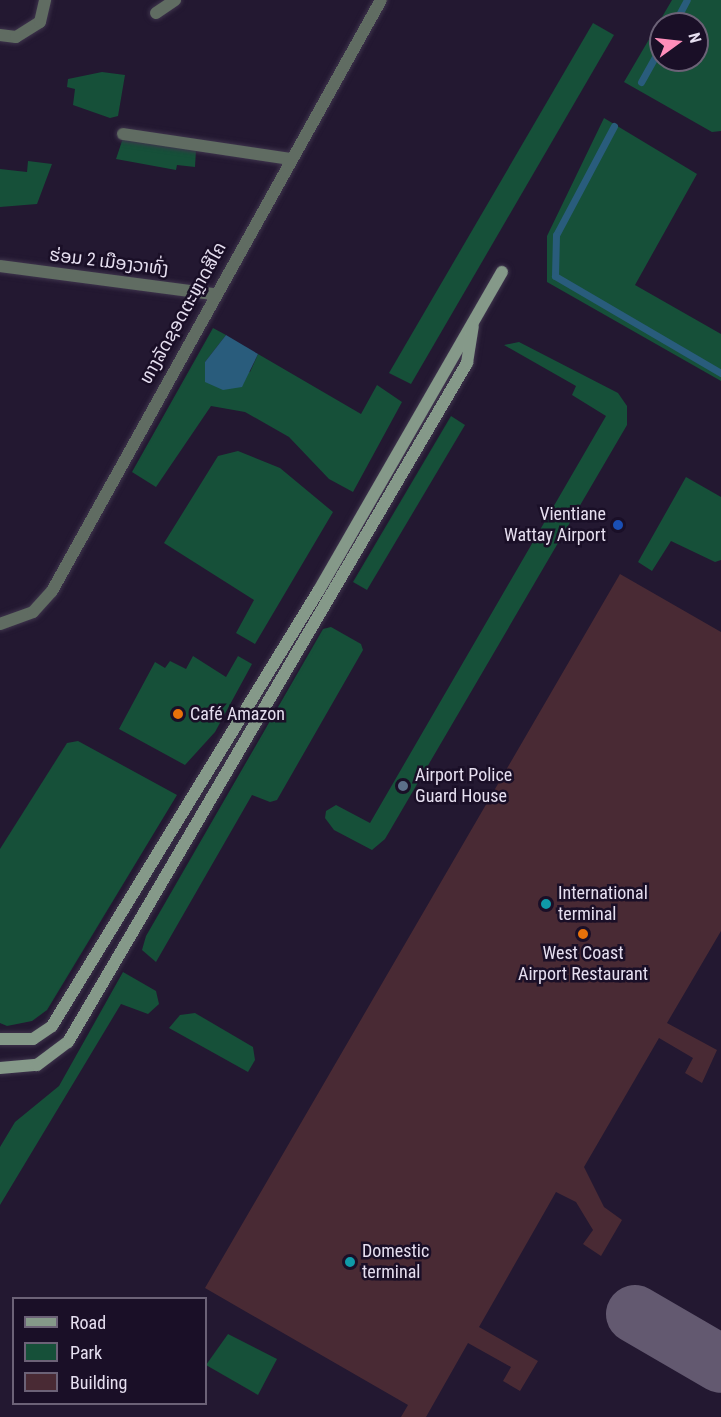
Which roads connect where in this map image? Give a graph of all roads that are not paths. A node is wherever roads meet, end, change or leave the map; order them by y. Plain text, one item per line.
1 (45, 0) edge
2 (175, 0) edge
3 (381, 0) edge
4 (156, 13) dead end
5 (0, 35) edge
6 (123, 134) dead end
7 (291, 159) junction
8 (0, 266) edge
9 (502, 272) dead end
10 (213, 294) junction
11 (474, 319) junction
12 (0, 624) edge
13 (0, 1040) edge
14 (0, 1068) edge

1 - 5 street
2 - 4 street
3 - 7 street, ທາງລັດຊອດຕະຫຼາດສີໄຄ
6 - 7 street
7 - 10 street, ທາງລັດຊອດຕະຫຼາດສີໄຄ
8 - 10 street, ຮ່ອມ 2 ເມືອງວາທົ່ງ
9 - 11 street
10 - 12 street, ທາງລັດຊອດຕະຫຼາດສີໄຄ
11 - 13 street
11 - 14 street

